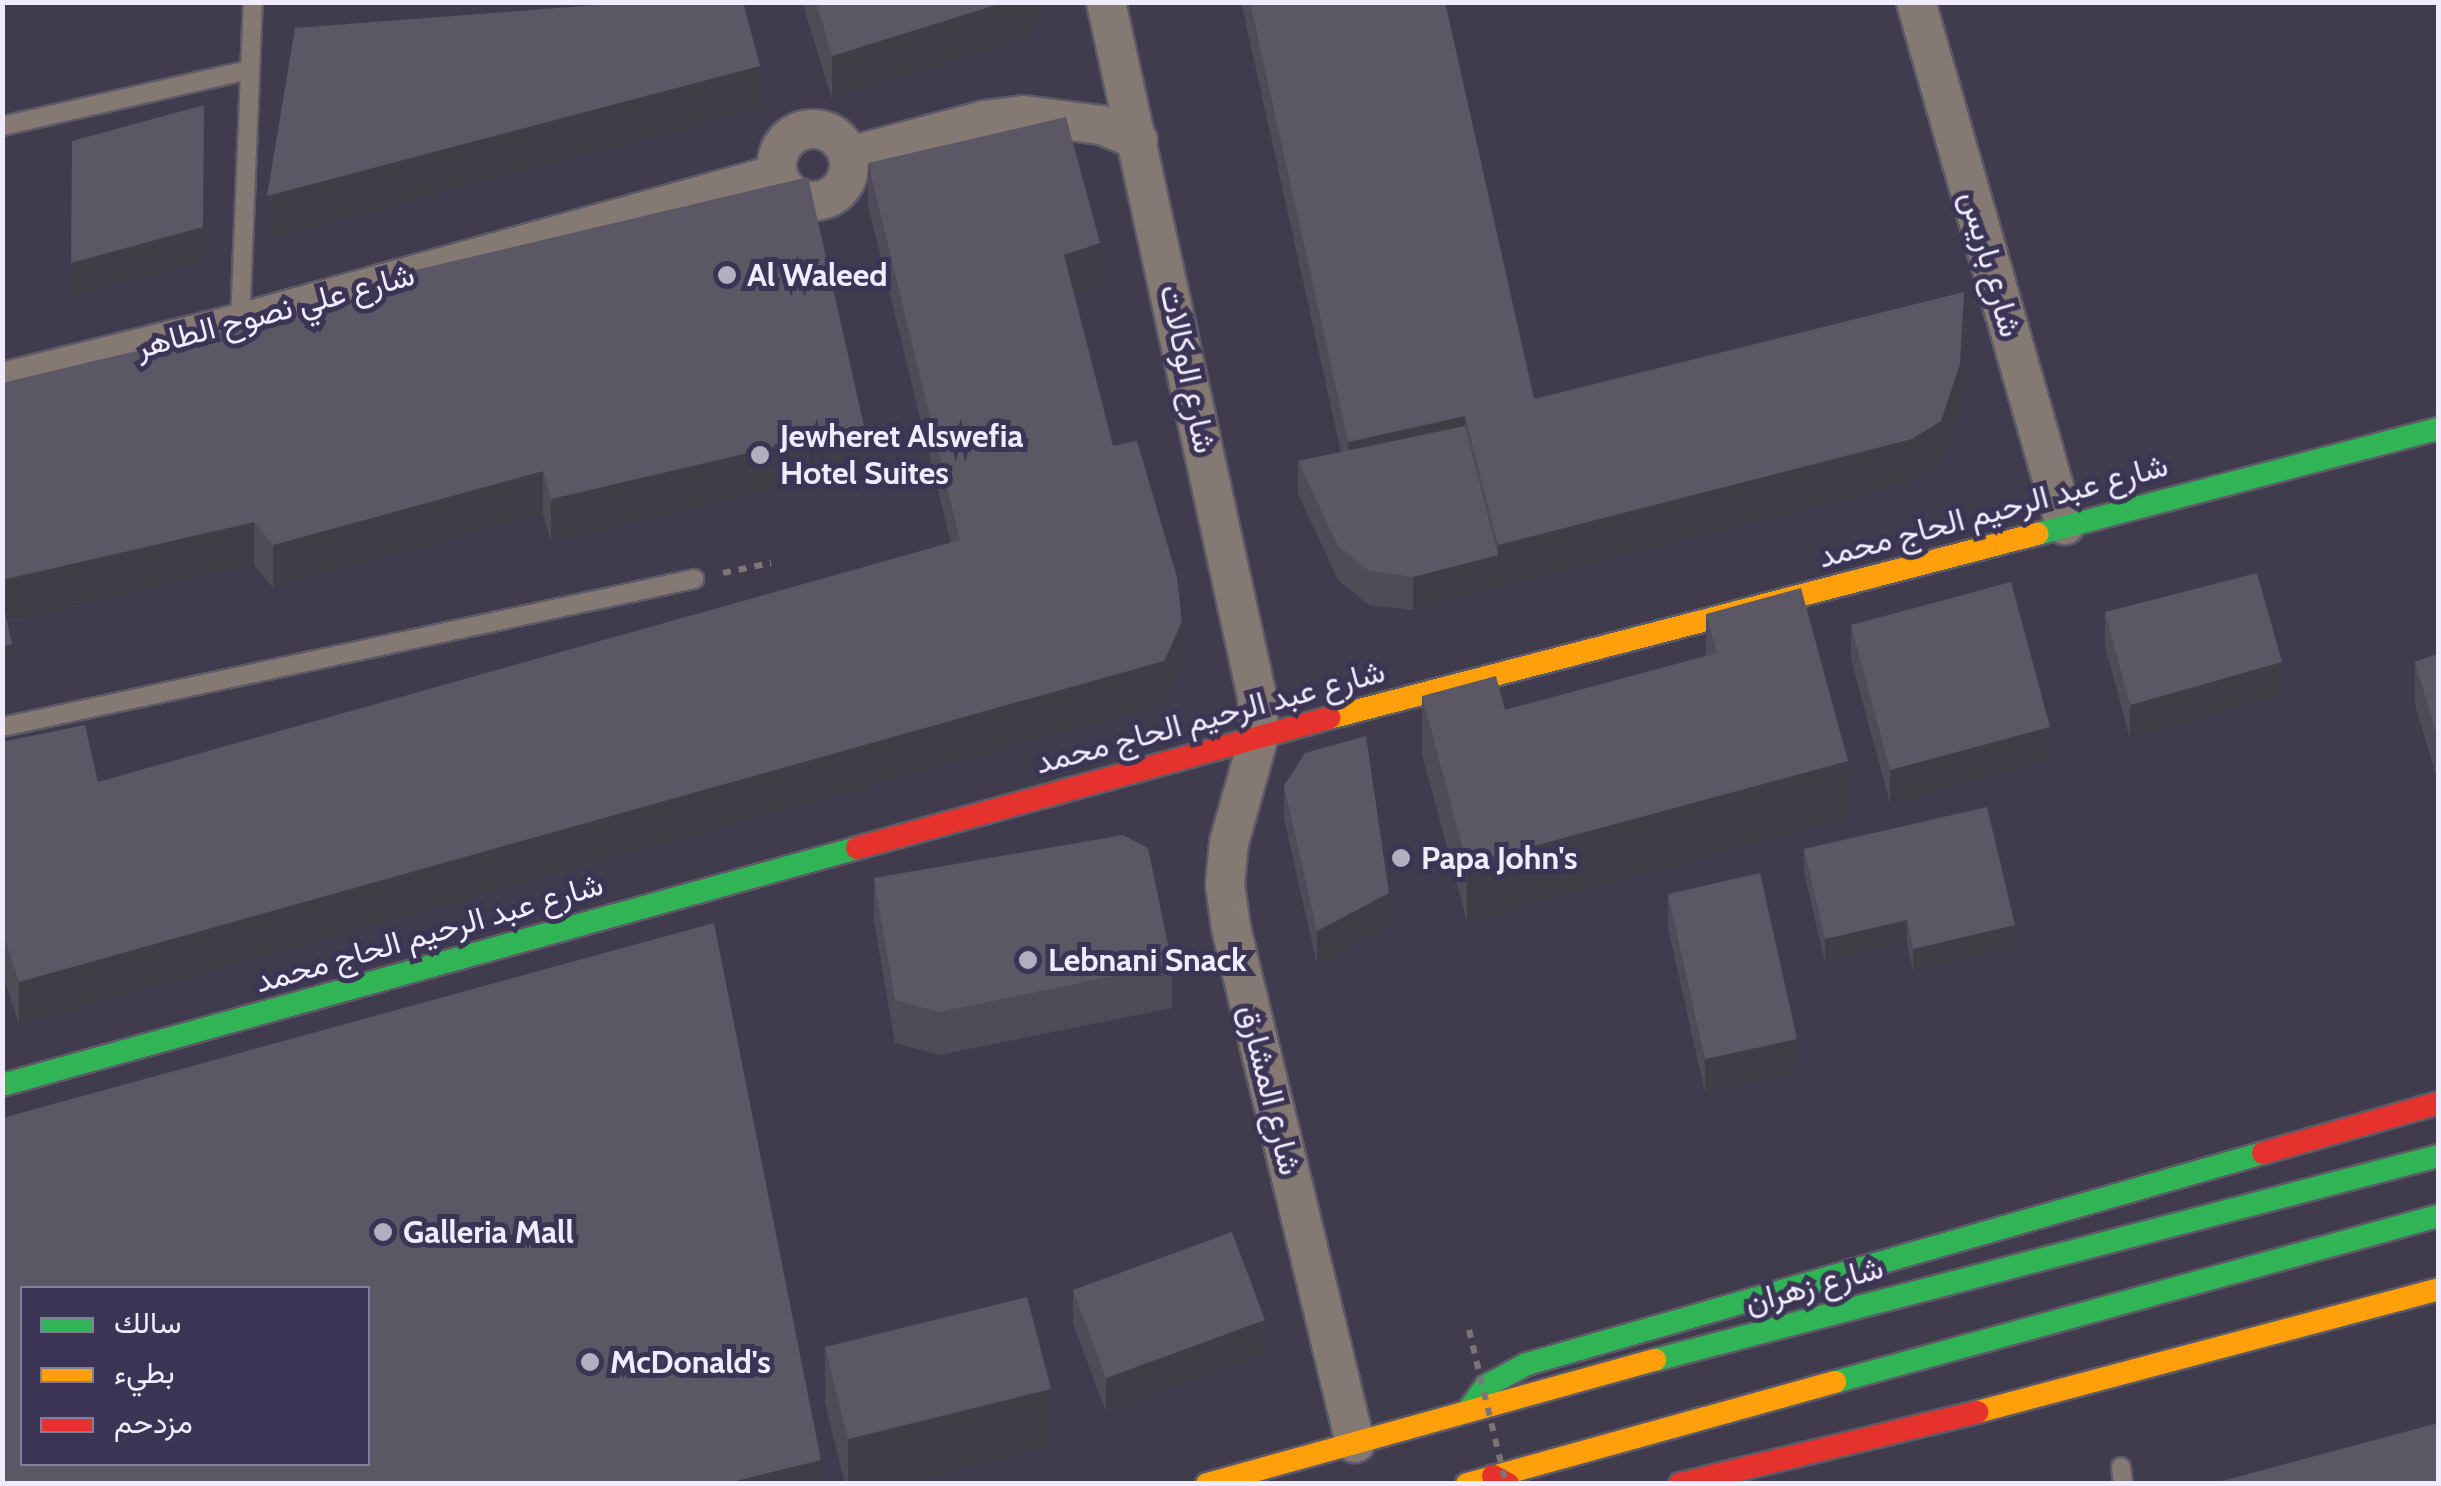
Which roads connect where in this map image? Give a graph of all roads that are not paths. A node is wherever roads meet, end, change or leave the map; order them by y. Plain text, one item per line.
1 (253, 2) edge
2 (1106, 2) edge
3 (1916, 2) edge
4 (249, 70) junction
5 (2, 126) edge
6 (1138, 140) junction
7 (849, 156) junction
8 (778, 174) junction
9 (240, 322) junction
10 (2, 382) edge
11 (2438, 430) edge
12 (2065, 525) junction
13 (694, 579) road end
14 (2, 727) edge
15 (1259, 736) junction
16 (2, 1085) edge
17 (2438, 1103) edge
18 (2438, 1156) edge
19 (2438, 1216) edge
20 (2438, 1289) edge
21 (1470, 1408) junction
22 (1355, 1442) junction
23 (1502, 1481) edge
24 (1207, 1484) edge
25 (1467, 1484) edge
26 (1680, 1484) edge

1 - 4 lane
2 - 6 street, شارع الوكالات
3 - 12 street, شارع باريس
4 - 5 lane
4 - 9 lane
6 - 7 street
6 - 15 street, شارع الوكالات
7 - 8 street
7 - 8 street
8 - 9 street, شارع علي نصوح الطاهر
9 - 10 street, شارع علي نصوح الطاهر
11 - 12 main road, شارع عبد الرحيم الحاج محمد
12 - 15 main road, شارع عبد الرحيم الحاج محمد
13 - 14 lane
15 - 16 main road, شارع عبد الرحيم الحاج محمد
15 - 22 street, شارع المشارق
17 - 21 main road
18 - 21 main road, شارع زهران
19 - 23 main road
20 - 26 main road
21 - 22 main road, شارع زهران
22 - 24 main road, شارع زهران
23 - 25 main road

